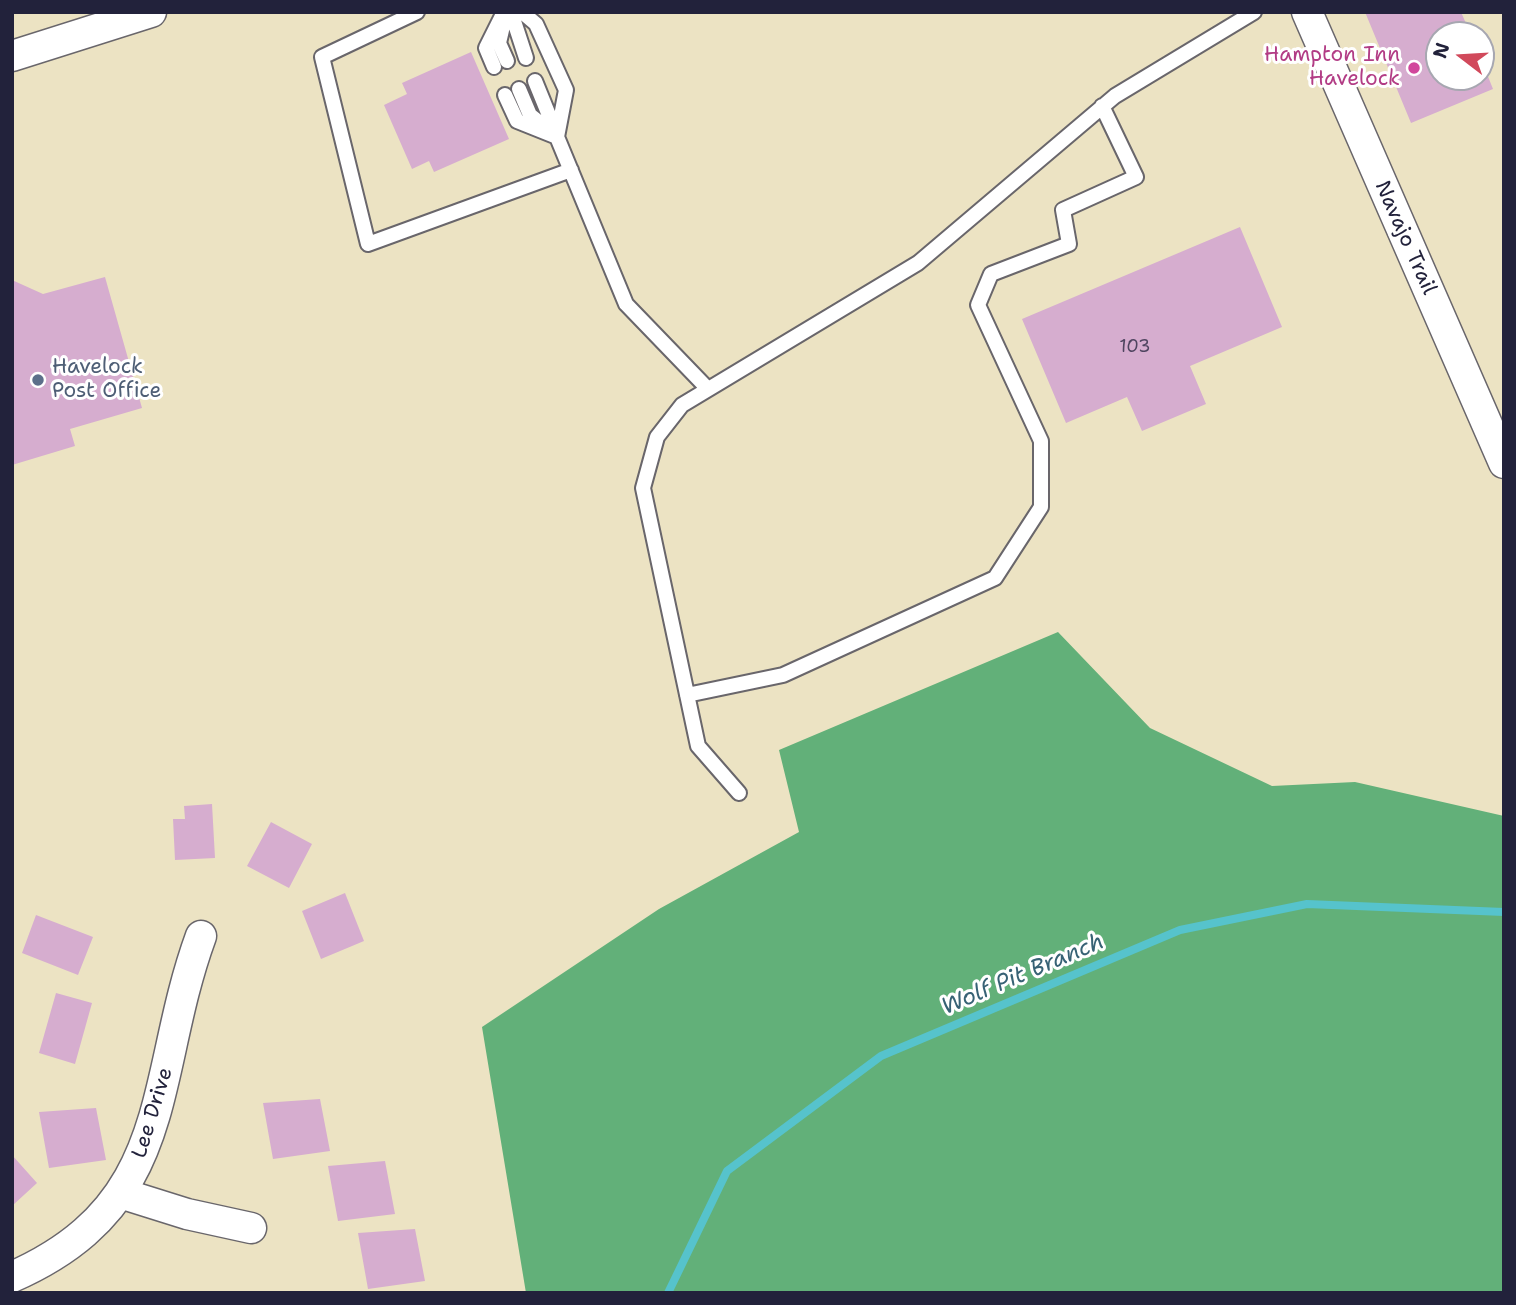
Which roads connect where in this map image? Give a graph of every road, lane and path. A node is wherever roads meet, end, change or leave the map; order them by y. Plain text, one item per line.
1 (151, 12) edge
2 (417, 12) edge
3 (507, 12) edge
4 (522, 12) edge
5 (1254, 12) edge
6 (1307, 12) edge
7 (12, 56) edge
8 (526, 58) dead end
9 (500, 64) dead end
10 (535, 81) dead end
11 (512, 92) dead end
12 (1102, 106) junction
13 (557, 137) junction
14 (571, 170) junction
15 (708, 389) junction
16 (1504, 463) edge
17 (687, 695) junction
18 (739, 793) dead end
19 (201, 936) dead end
20 (120, 1193) junction
21 (251, 1228) dead end
22 (12, 1278) edge

1 - 7 street
2 - 14 lane
3 - 8 lane
3 - 9 lane
4 - 13 lane
5 - 12 lane
6 - 16 street, Navajo Trail
10 - 13 lane
11 - 13 lane
12 - 15 lane
12 - 17 lane
13 - 14 lane
14 - 15 lane
15 - 17 lane
17 - 18 lane
19 - 20 street, Lee Drive
20 - 21 street
20 - 22 street, Lee Drive

